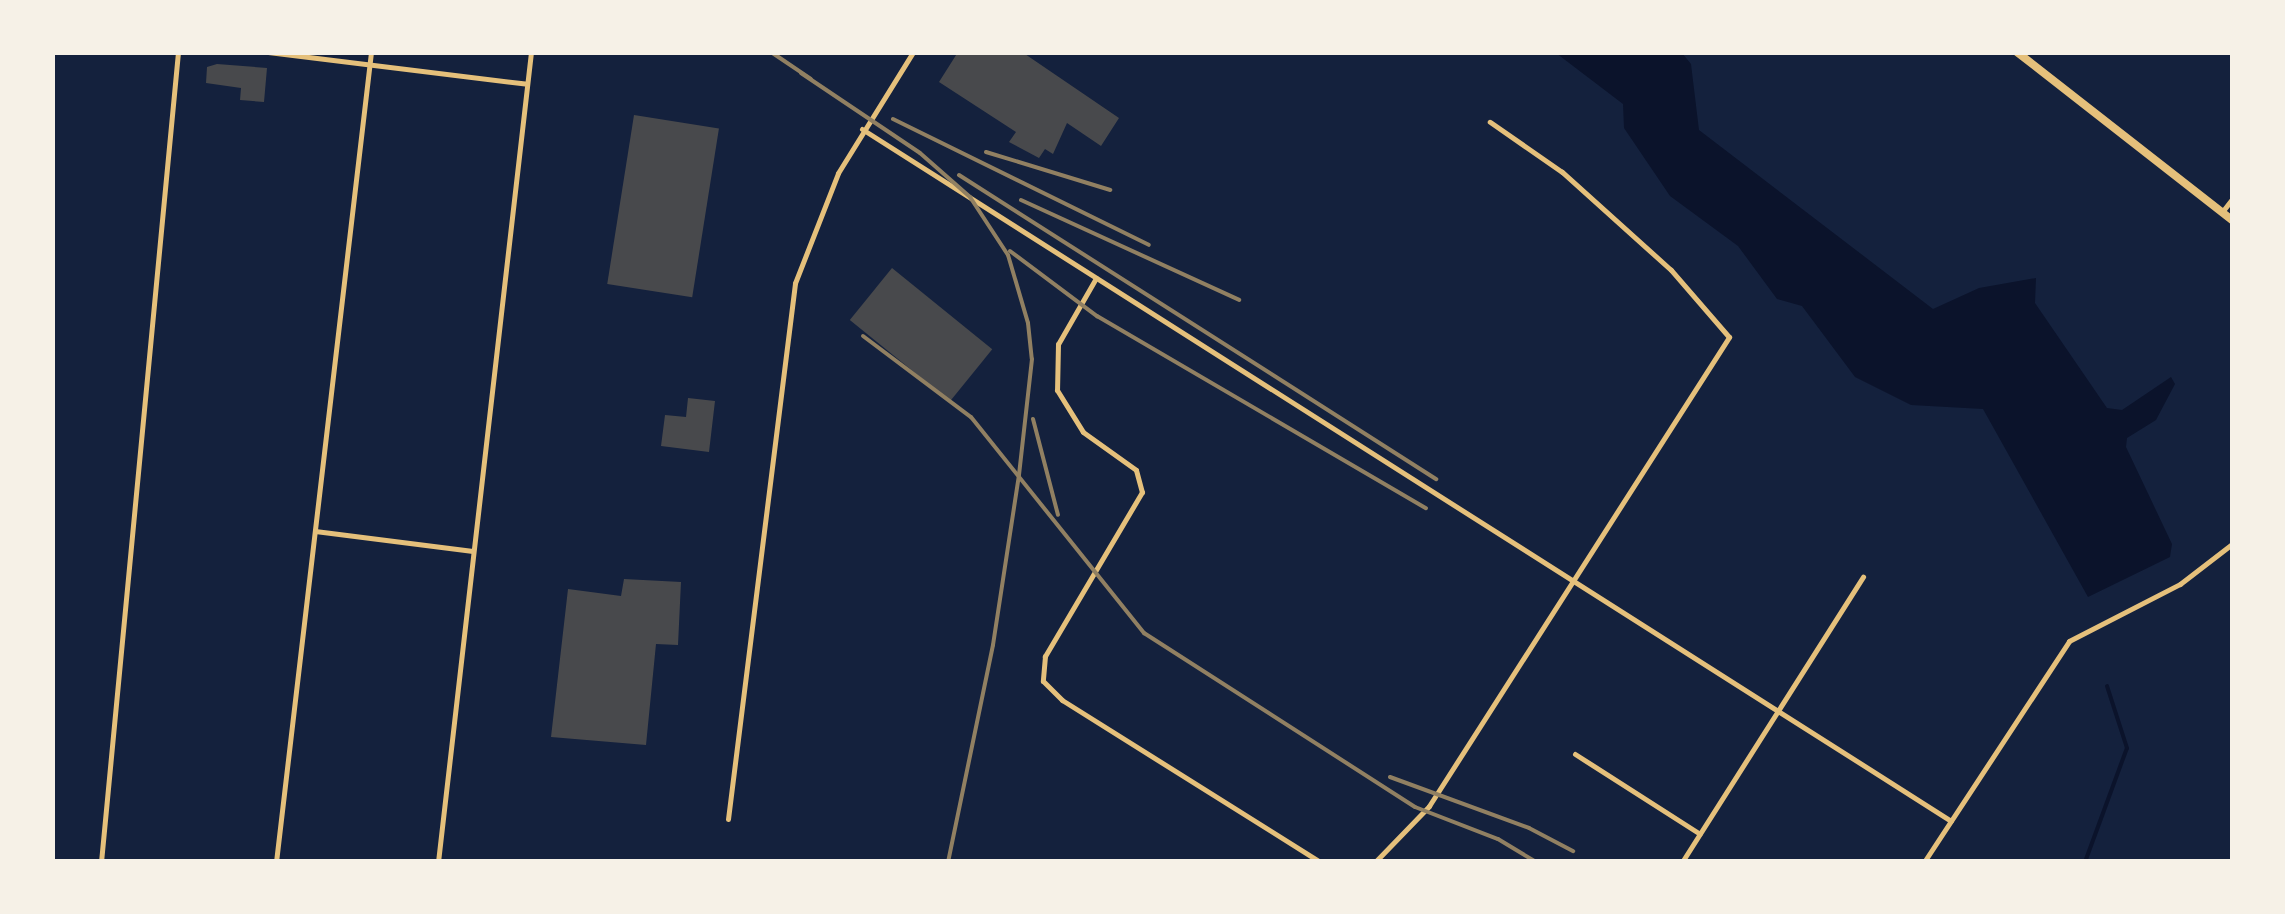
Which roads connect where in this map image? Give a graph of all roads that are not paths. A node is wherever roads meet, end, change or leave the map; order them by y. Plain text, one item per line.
1 (178, 52) edge
2 (268, 52) edge
3 (370, 52) edge
4 (531, 52) edge
5 (913, 52) edge
6 (2017, 52) edge
7 (369, 63) junction
8 (528, 84) junction
9 (1490, 122) dead end
10 (862, 129) junction
11 (2232, 199) edge
12 (2222, 212) junction
13 (2232, 220) edge
14 (1096, 278) junction
15 (315, 530) junction
16 (2232, 544) edge
17 (473, 550) junction
18 (1862, 577) dead end
19 (1568, 580) junction
20 (1777, 716) junction
21 (1574, 754) dead end
22 (728, 819) dead end
23 (1951, 821) junction
24 (1700, 834) junction
25 (100, 862) edge
26 (276, 862) edge
27 (438, 862) edge
28 (1320, 862) edge
29 (1375, 862) edge
30 (1682, 862) edge
31 (1924, 862) edge

1 - 25 street
2 - 7 street
3 - 7 street
4 - 8 street
5 - 10 street
6 - 12 main road
7 - 8 street
7 - 15 street
8 - 17 street
9 - 19 street
10 - 14 street
10 - 22 street
11 - 12 street
12 - 13 main road
14 - 19 street
14 - 28 street
15 - 17 street
15 - 26 street
16 - 23 street
17 - 27 street
18 - 20 street
19 - 20 street
19 - 29 street
20 - 23 street
20 - 24 street
21 - 24 street
23 - 31 street
24 - 30 street

